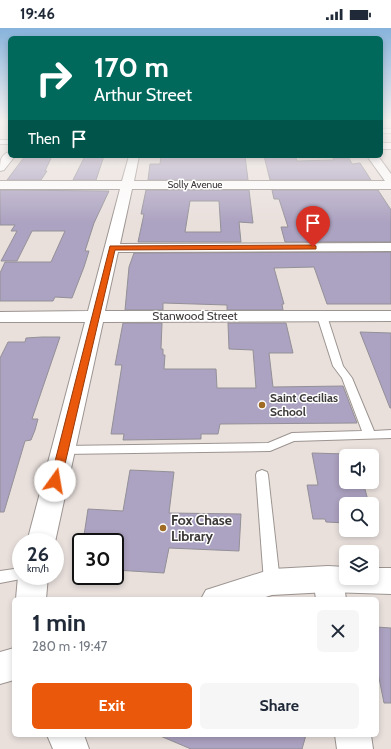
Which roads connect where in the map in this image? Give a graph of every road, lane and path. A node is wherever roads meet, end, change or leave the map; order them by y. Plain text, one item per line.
1 (8, 157) edge
2 (134, 158) edge
3 (373, 158) edge
4 (1, 166) edge
5 (391, 182) edge
6 (127, 184) junction
7 (0, 185) edge
8 (391, 185) edge
9 (391, 247) edge
10 (112, 248) junction
11 (0, 316) edge
12 (95, 316) junction
13 (322, 316) junction
14 (391, 316) edge
15 (369, 434) junction
16 (391, 434) edge
17 (62, 450) junction
18 (262, 475) dead end
19 (43, 533) edge
20 (12, 575) edge
21 (0, 576) edge
22 (391, 581) edge
23 (272, 582) junction
24 (32, 585) edge
25 (330, 589) edge
26 (31, 597) edge
27 (223, 597) edge
28 (12, 665) edge
29 (0, 668) edge
30 (67, 737) edge
31 (353, 737) edge
32 (71, 749) edge
33 (355, 749) edge

1 - 4 street
2 - 6 street
3 - 5 street
6 - 7 street, Solly Avenue
6 - 8 street, Solly Avenue
6 - 10 street
9 - 10 street
10 - 12 street
11 - 12 street, Stanwood Street
12 - 13 street, Stanwood Street
12 - 17 street
13 - 14 street, Stanwood Street
13 - 15 lane
15 - 16 lane
15 - 17 lane
17 - 19 street
18 - 23 lane
20 - 21 lane
22 - 25 main road
23 - 25 main road
23 - 27 main road
24 - 26 street
28 - 29 main road
30 - 32 street
31 - 33 street

